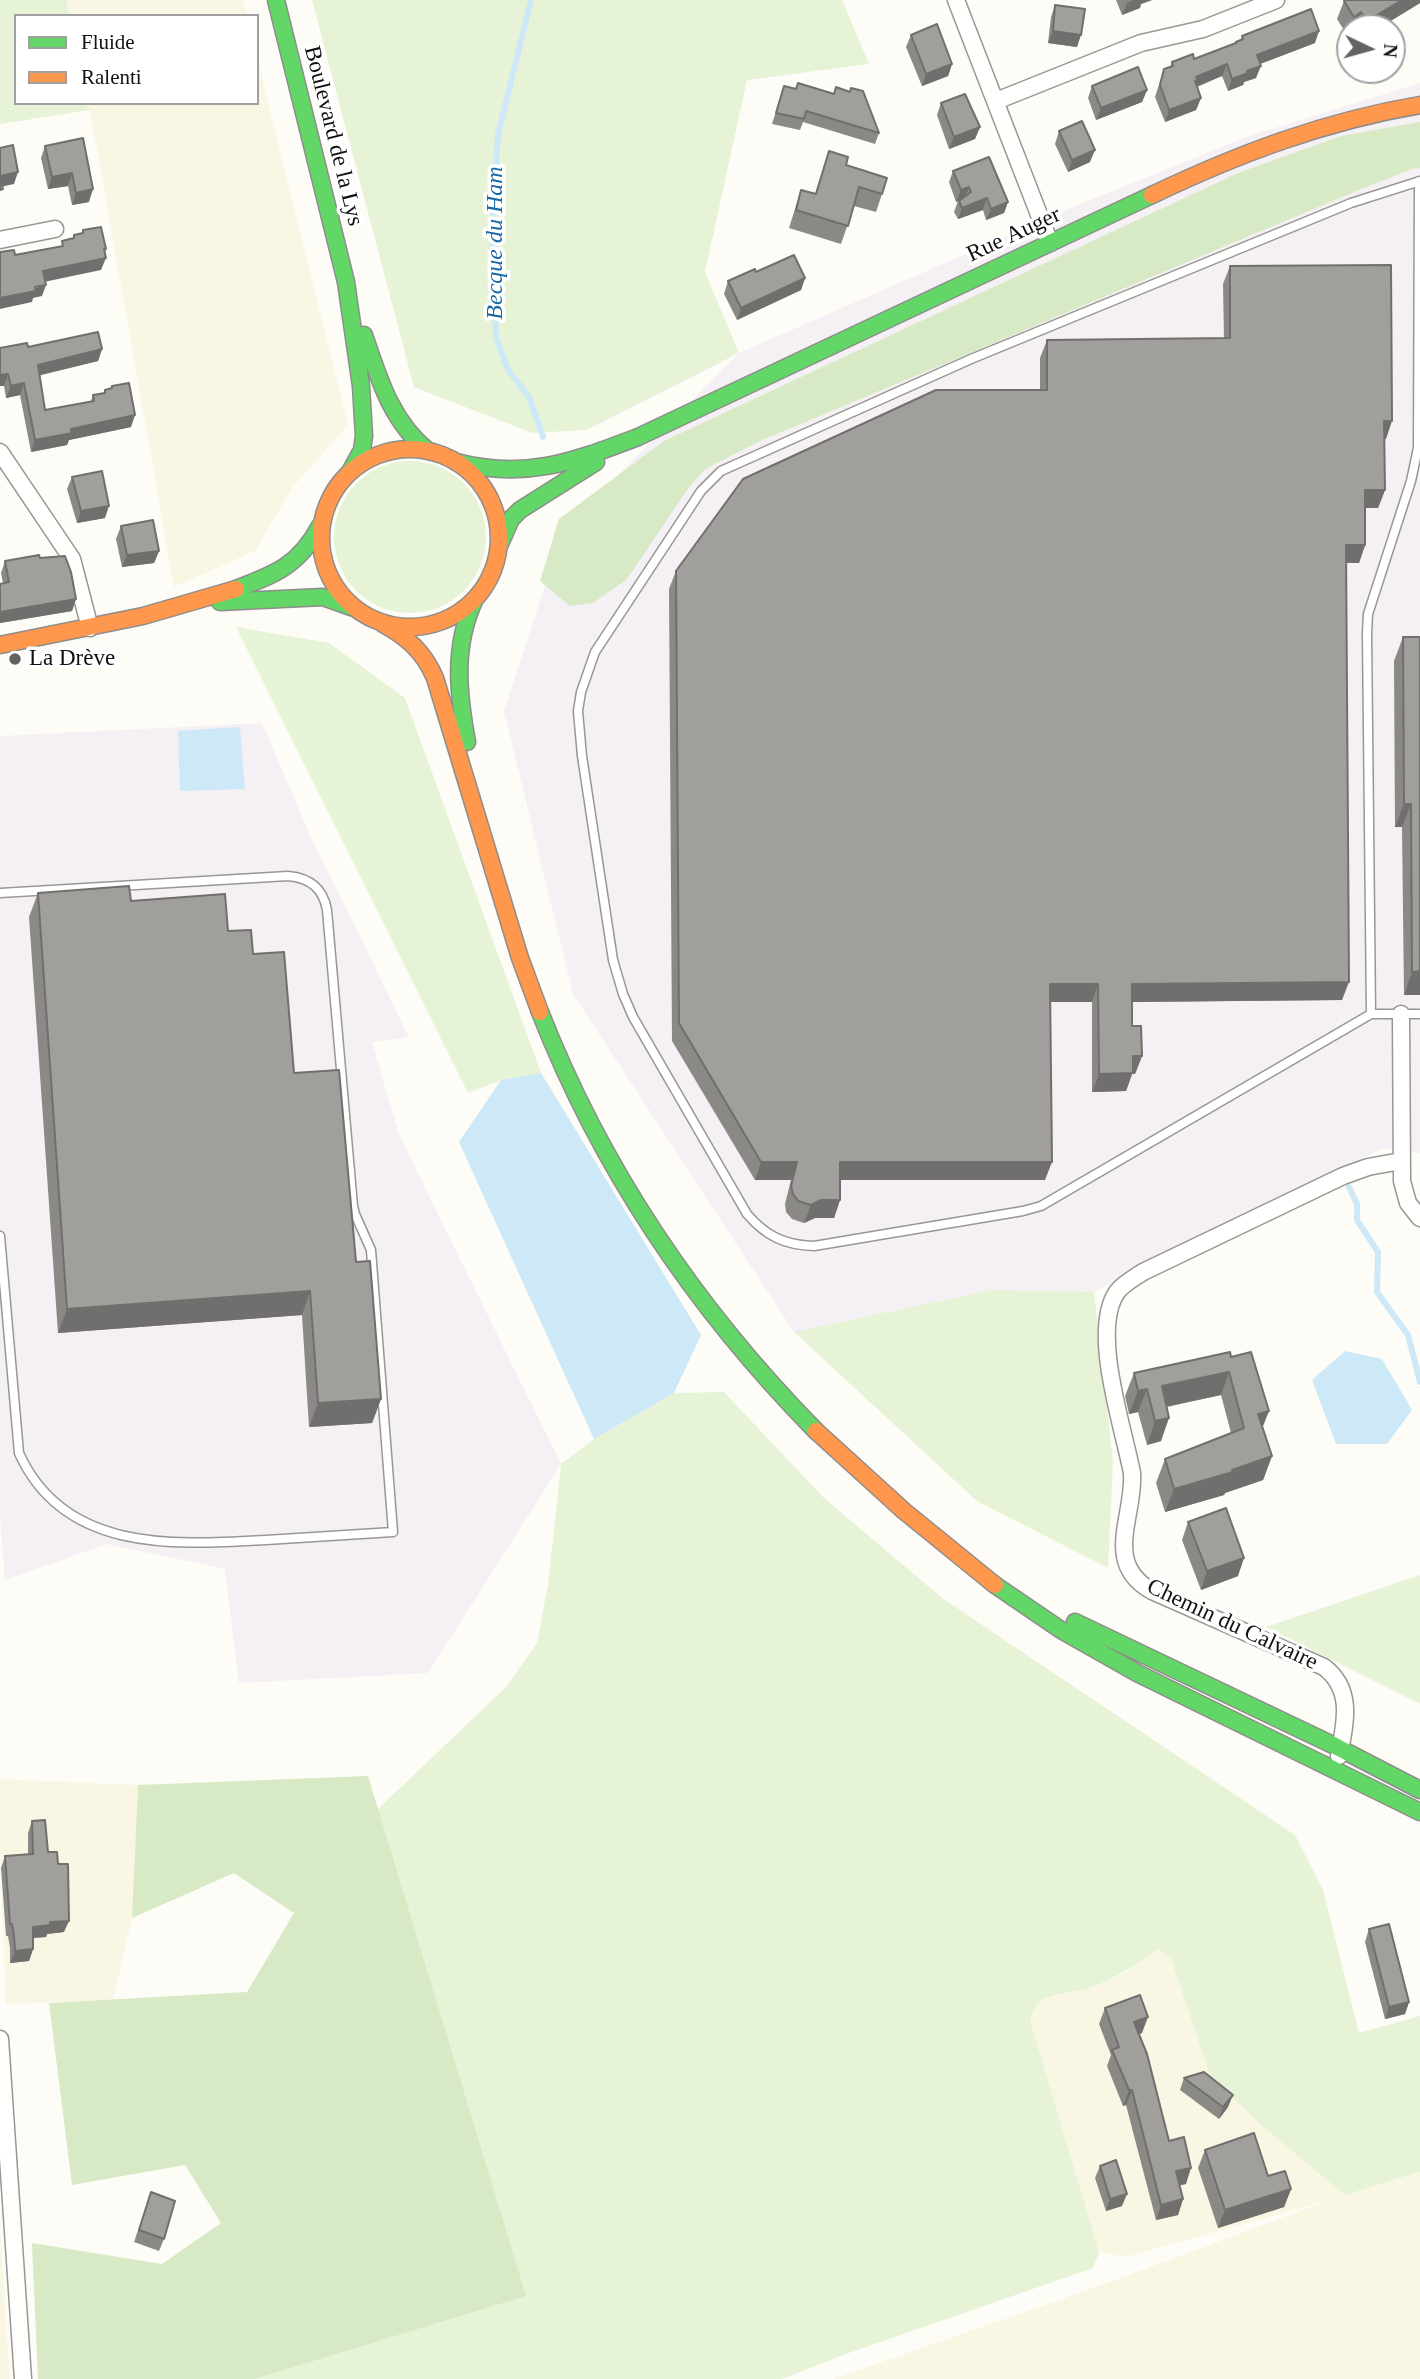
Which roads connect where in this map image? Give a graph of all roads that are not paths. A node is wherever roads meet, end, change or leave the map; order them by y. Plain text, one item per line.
1 (276, 0) edge
2 (956, 0) edge
3 (1276, 0) edge
4 (996, 101) junction
5 (1420, 105) edge
6 (1420, 181) edge
7 (55, 229) dead end
8 (0, 240) edge
9 (1050, 243) junction
10 (346, 282) junction
11 (638, 437) junction
12 (428, 451) junction
13 (0, 452) edge
14 (456, 462) junction
15 (6, 469) edge
16 (351, 471) junction
17 (321, 523) junction
18 (498, 547) junction
19 (476, 598) junction
20 (182, 607) junction
21 (353, 608) junction
22 (383, 624) junction
23 (90, 628) junction
24 (0, 645) edge
25 (482, 824) junction
26 (0, 884) edge
27 (0, 893) edge
28 (12, 893) junction
29 (1371, 1014) junction
30 (1401, 1014) junction
31 (1420, 1014) edge
32 (1401, 1161) junction
33 (1420, 1218) edge
34 (0, 1236) edge
35 (955, 1552) junction
36 (1340, 1748) junction
37 (1336, 1770) junction
38 (1420, 1790) edge
39 (1420, 1812) edge
40 (0, 2039) edge
41 (23, 2379) edge

1 - 10 main road, Boulevard de la Lys
2 - 4 street
3 - 4 street
4 - 9 street
5 - 9 main road, Rue Auger
6 - 29 lane
6 - 29 lane
7 - 8 street
9 - 11 main road, Rue Auger
10 - 12 main road, Boulevard de la Lys
10 - 16 main road, Boulevard de la Lys
11 - 14 main road, Rue Auger
11 - 18 main road, Rue Auger
12 - 14 main road
12 - 16 main road
13 - 15 street
14 - 18 main road
15 - 23 street
16 - 17 main road
17 - 20 main road
17 - 21 main road
18 - 19 main road
19 - 22 main road
19 - 25 main road
20 - 21 main road
20 - 23 main road
21 - 22 main road
22 - 25 main road
23 - 24 main road
25 - 35 main road
26 - 28 lane
27 - 28 lane
28 - 34 lane
29 - 30 lane
30 - 31 lane
30 - 32 street
32 - 33 street
32 - 36 street, Chemin du Calvaire
35 - 36 main road
35 - 37 main road
36 - 37 street, Chemin du Calvaire
36 - 38 main road
37 - 39 main road
40 - 41 street

